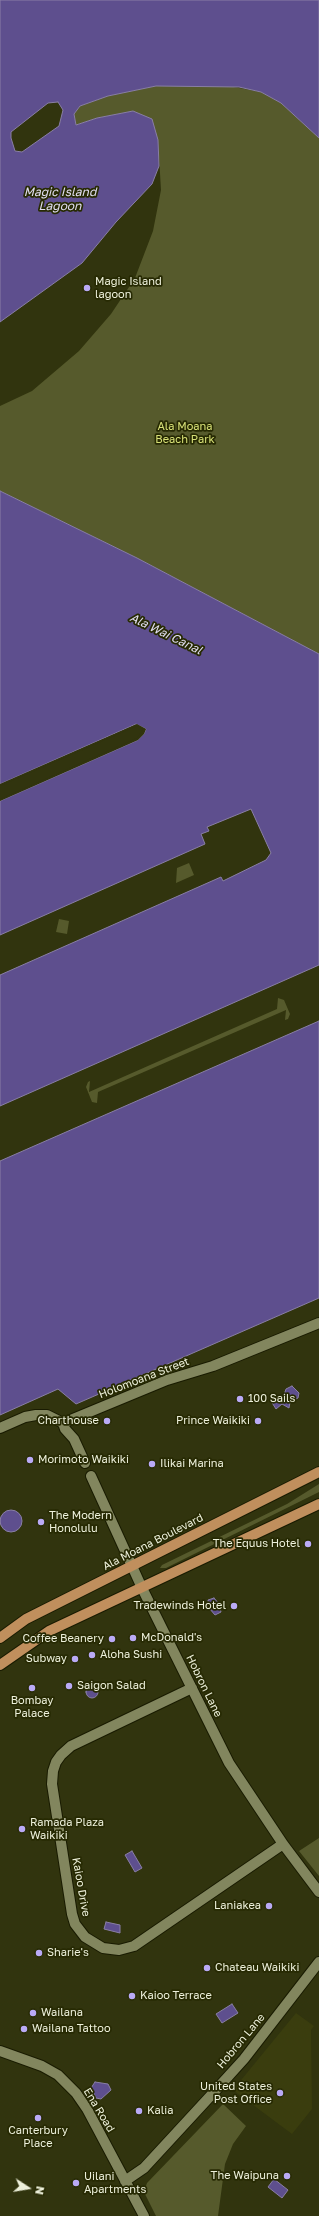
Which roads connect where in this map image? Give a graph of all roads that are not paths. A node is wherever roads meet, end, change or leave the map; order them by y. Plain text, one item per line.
1 (319, 1323) edge
2 (63, 1423) junction
3 (0, 1428) edge
4 (85, 1463) dead end
5 (319, 1472) edge
6 (91, 1476) dead end
7 (319, 1504) edge
8 (132, 1566) junction
9 (142, 1588) junction
10 (0, 1638) edge
11 (0, 1665) edge
12 (192, 1688) junction
13 (283, 1844) junction
14 (319, 1892) edge
15 (319, 1962) edge
16 (0, 2051) edge
17 (125, 2181) junction
18 (144, 2216) edge

1 - 2 street, Holomoana Street
2 - 3 street
2 - 4 street
5 - 8 main road, Ala Moana Boulevard
6 - 8 street, Hobron Lane
7 - 9 main road
8 - 9 street, Hobron Lane
8 - 10 main road, Ala Moana Boulevard
9 - 11 main road
9 - 12 street, Hobron Lane
12 - 13 street, Hobron Lane
12 - 13 street, Kaioo Drive
13 - 14 street, Hobron Lane
15 - 17 street, Hobron Lane
16 - 17 street, Ena Road
17 - 18 street, Ena Road

